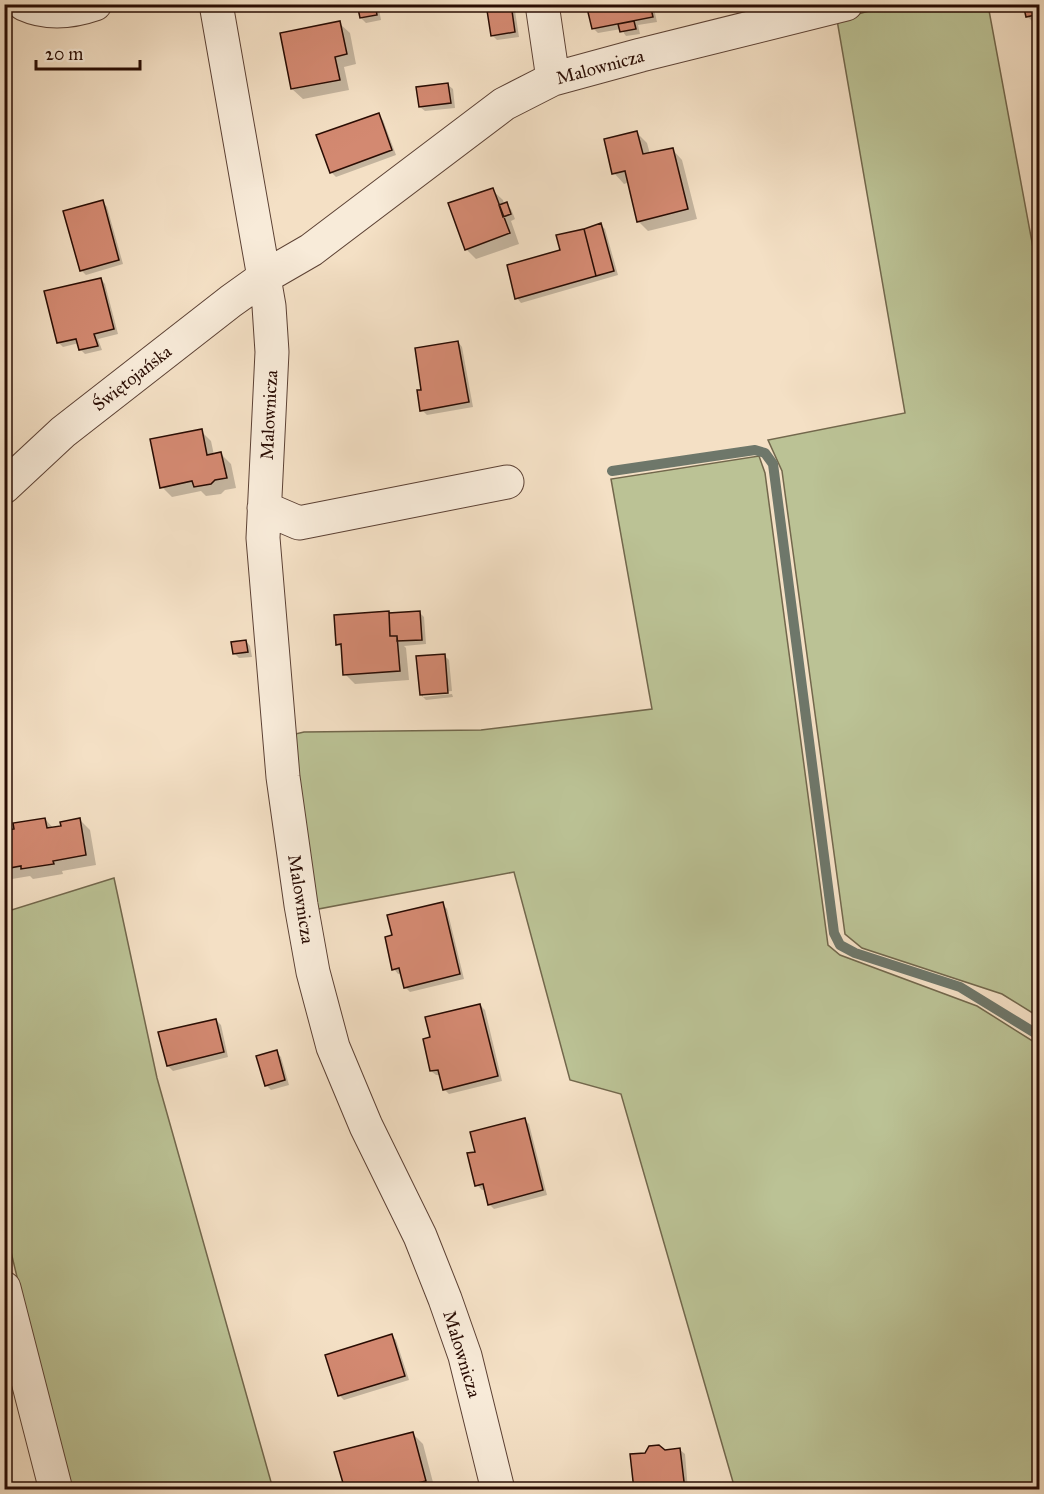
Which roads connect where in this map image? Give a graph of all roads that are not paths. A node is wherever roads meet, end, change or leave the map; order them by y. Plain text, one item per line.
1 (24, 4) edge
2 (95, 4) edge
3 (216, 4) edge
4 (542, 4) edge
5 (846, 4) edge
6 (553, 79) junction
7 (266, 276) junction
8 (507, 482) dead end
9 (4, 487) edge
10 (264, 508) junction
11 (4, 1288) edge
12 (56, 1490) edge
13 (498, 1490) edge

1 - 2 street
3 - 7 street, Malownicza
4 - 6 street
5 - 6 street, Malownicza
6 - 7 street, Malownicza
7 - 9 street, Świętojańska
7 - 10 street, Malownicza
8 - 10 street
10 - 13 street, Malownicza
11 - 12 street

